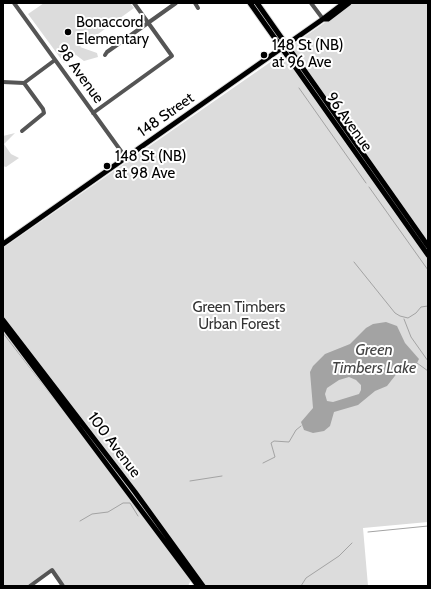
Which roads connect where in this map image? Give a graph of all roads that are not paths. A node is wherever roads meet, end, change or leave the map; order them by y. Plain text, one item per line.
1 (14, 3) edge
2 (134, 3) edge
3 (176, 3) edge
4 (195, 3) edge
5 (250, 3) edge
6 (256, 3) edge
7 (311, 3) edge
8 (344, 3) edge
9 (349, 3) edge
10 (198, 8) dead end
11 (323, 20) junction
12 (148, 23) junction
13 (284, 47) junction
14 (105, 55) dead end
15 (55, 60) junction
16 (3, 82) edge
17 (24, 83) junction
18 (93, 113) junction
19 (22, 131) dead end
20 (126, 158) junction
21 (3, 244) edge
22 (428, 246) edge
23 (428, 255) edge
24 (3, 320) edge
25 (3, 326) edge
26 (197, 584) edge
27 (30, 586) edge
28 (63, 586) edge
29 (203, 586) edge

1 - 15 street, 98 Avenue
2 - 12 street
3 - 12 street
4 - 10 street
5 - 13 main road, 96 Avenue
6 - 13 main road, 96 Avenue
7 - 11 street
8 - 11 main road, 148 Street
9 - 11 main road, 148 Street
11 - 13 main road, 148 Street
12 - 14 street
12 - 18 street
13 - 20 main road, 148 Street
13 - 22 main road, 96 Avenue
13 - 23 main road, 96 Avenue
15 - 17 street
15 - 18 street, 98 Avenue
16 - 17 street
17 - 19 street
18 - 20 street, 98 Avenue
20 - 21 main road, 148 Street
24 - 26 main road, 100 Avenue
25 - 26 main road, 100 Avenue
26 - 29 main road, 100 Avenue
27 - 28 street

